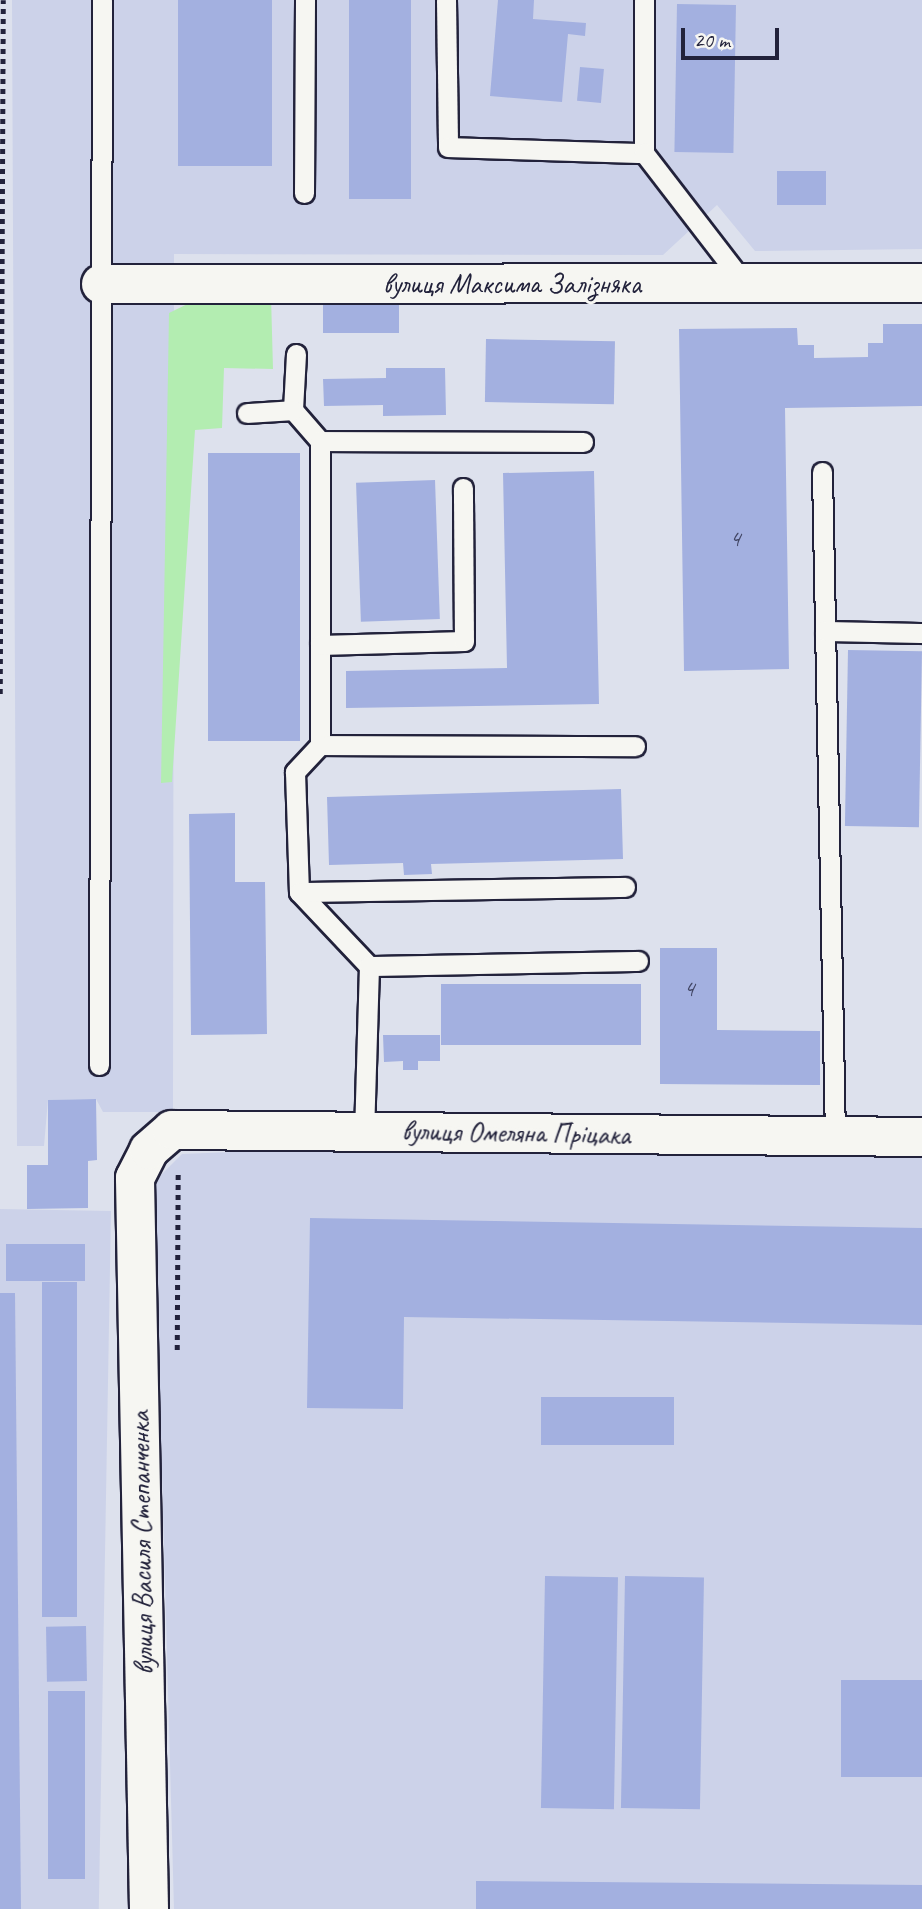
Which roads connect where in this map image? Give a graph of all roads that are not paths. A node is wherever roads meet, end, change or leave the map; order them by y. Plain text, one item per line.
1 (102, 0) edge
2 (304, 0) edge
3 (446, 0) edge
4 (644, 0) edge
5 (644, 153) junction
6 (304, 193) dead end
7 (922, 283) edge
8 (101, 284) junction
9 (744, 284) junction
10 (296, 354) dead end
11 (293, 410) junction
12 (247, 412) dead end
13 (320, 441) junction
14 (583, 442) dead end
15 (822, 472) dead end
16 (463, 488) dead end
17 (825, 631) junction
18 (922, 633) edge
19 (320, 645) junction
20 (320, 745) junction
21 (635, 746) dead end
22 (625, 887) dead end
23 (299, 892) junction
24 (638, 961) dead end
25 (369, 966) junction
26 (99, 1065) dead end
27 (364, 1132) junction
28 (835, 1136) junction
29 (922, 1137) edge
30 (135, 1178) joint
31 (149, 1909) edge

1 - 8 lane
2 - 6 lane
3 - 5 lane
4 - 5 lane
5 - 9 lane
7 - 9 street, вулиця Максима Залізняка
8 - 9 street, вулиця Максима Залізняка
8 - 26 lane
10 - 11 lane
11 - 12 lane
11 - 13 lane
13 - 14 lane
13 - 19 lane
15 - 17 lane
16 - 19 lane
17 - 18 lane
17 - 28 lane
19 - 20 lane
20 - 21 lane
20 - 23 lane
22 - 23 lane
23 - 25 lane
24 - 25 lane
25 - 27 lane
27 - 28 street, вулиця Омеляна Пріцака
27 - 30 street, вулиця Омеляна Пріцака
28 - 29 street, вулиця Омеляна Пріцака
30 - 31 street, вулиця Василя Степанченка

